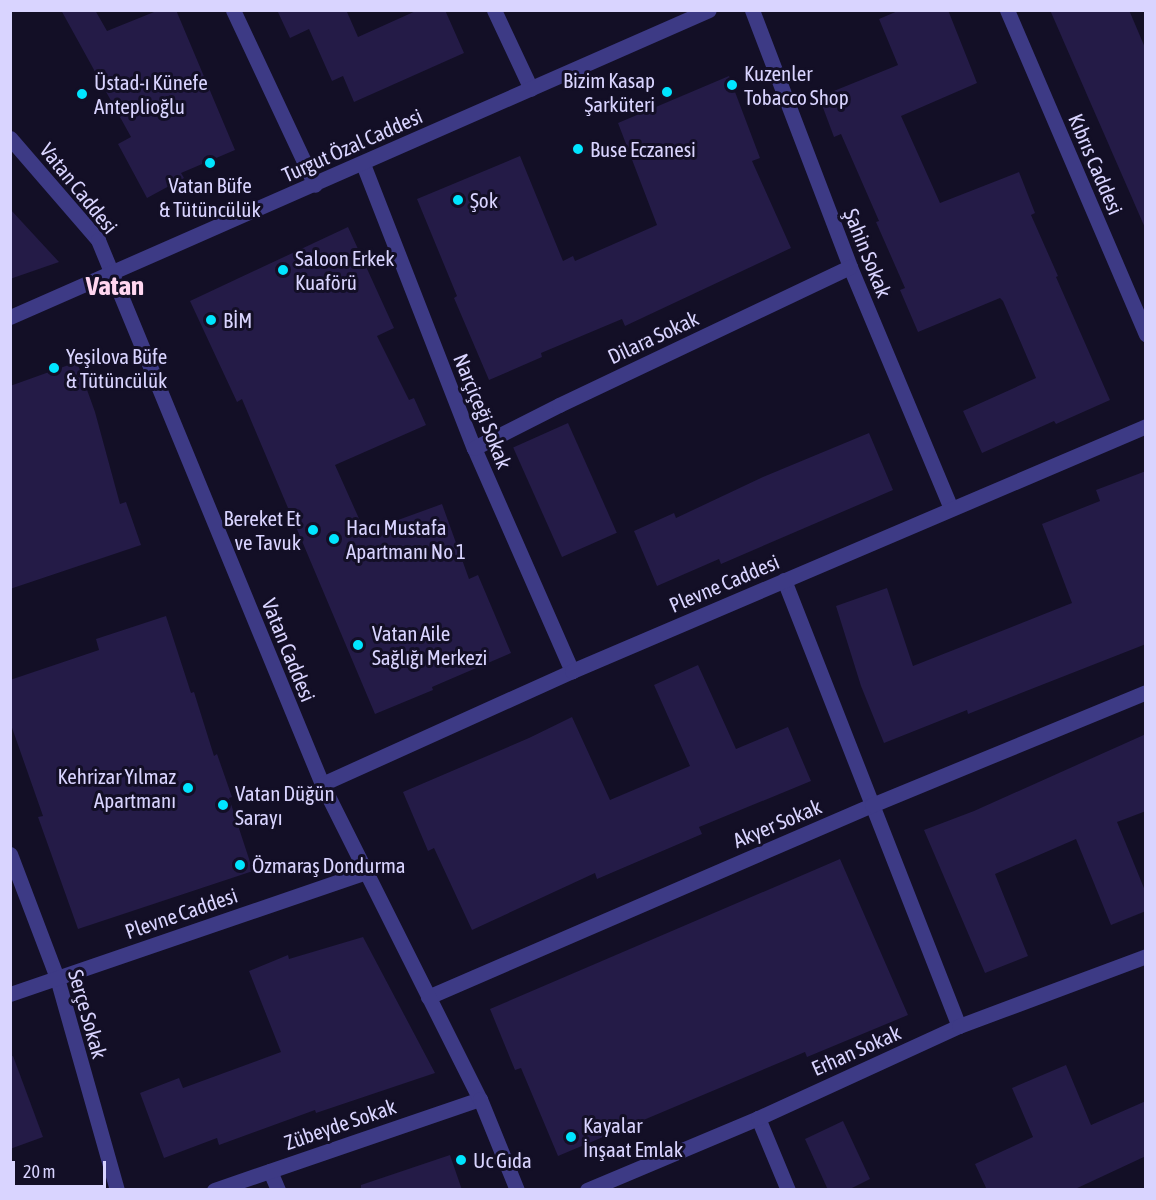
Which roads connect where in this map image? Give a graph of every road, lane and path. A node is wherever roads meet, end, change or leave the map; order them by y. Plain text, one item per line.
1 (233, 10) edge
2 (494, 10) edge
3 (709, 10) edge
4 (752, 10) edge
5 (1007, 10) edge
6 (531, 89) junction
7 (10, 138) edge
8 (363, 164) junction
9 (315, 185) junction
10 (850, 267) junction
11 (113, 271) junction
12 (10, 317) edge
13 (1146, 335) edge
14 (1146, 426) edge
15 (474, 448) junction
16 (951, 509) junction
17 (784, 580) junction
18 (572, 671) junction
19 (1146, 692) edge
20 (321, 784) junction
21 (872, 805) junction
22 (10, 854) edge
23 (366, 872) junction
24 (1146, 956) edge
25 (57, 978) junction
26 (10, 994) edge
27 (428, 997) junction
28 (959, 1026) junction
29 (480, 1099) junction
30 (758, 1118) junction
31 (270, 1171) junction
32 (117, 1190) edge
33 (214, 1190) edge
34 (278, 1190) edge
35 (517, 1190) edge
36 (587, 1190) edge
37 (788, 1190) edge

1 - 9 street
2 - 6 street
3 - 6 street, Turgut Özal Caddesi
4 - 10 street, Şahin Sokak
5 - 13 street, Kıbrıs Caddesi
6 - 8 street, Turgut Özal Caddesi
7 - 11 street, Vatan Caddesi
8 - 9 street, Turgut Özal Caddesi
8 - 15 street, Narçiçeği Sokak
9 - 11 street, Turgut Özal Caddesi
10 - 15 street, Dilara Sokak
10 - 16 street, Şahin Sokak
11 - 12 street, Turgut Özal Caddesi
11 - 20 street, Vatan Caddesi
14 - 16 street, Plevne Caddesi
15 - 18 street, Narçiçeği Sokak
16 - 17 street, Plevne Caddesi
17 - 18 street, Plevne Caddesi
17 - 21 street
18 - 20 street, Plevne Caddesi
19 - 21 street, Akyer Sokak
20 - 23 street, Vatan Caddesi
21 - 27 street, Akyer Sokak
21 - 28 street
22 - 25 street, Serçe Sokak
23 - 25 street, Plevne Caddesi
23 - 27 street, Vatan Caddesi
24 - 28 street, Erhan Sokak
25 - 26 street, Plevne Caddesi
25 - 32 street, Serçe Sokak
27 - 29 street, Vatan Caddesi
28 - 30 street, Erhan Sokak
29 - 31 street, Zübeyde Sokak
29 - 35 street, Vatan Caddesi
30 - 36 street, Erhan Sokak
30 - 37 street
31 - 33 street, Zübeyde Sokak
31 - 34 street

